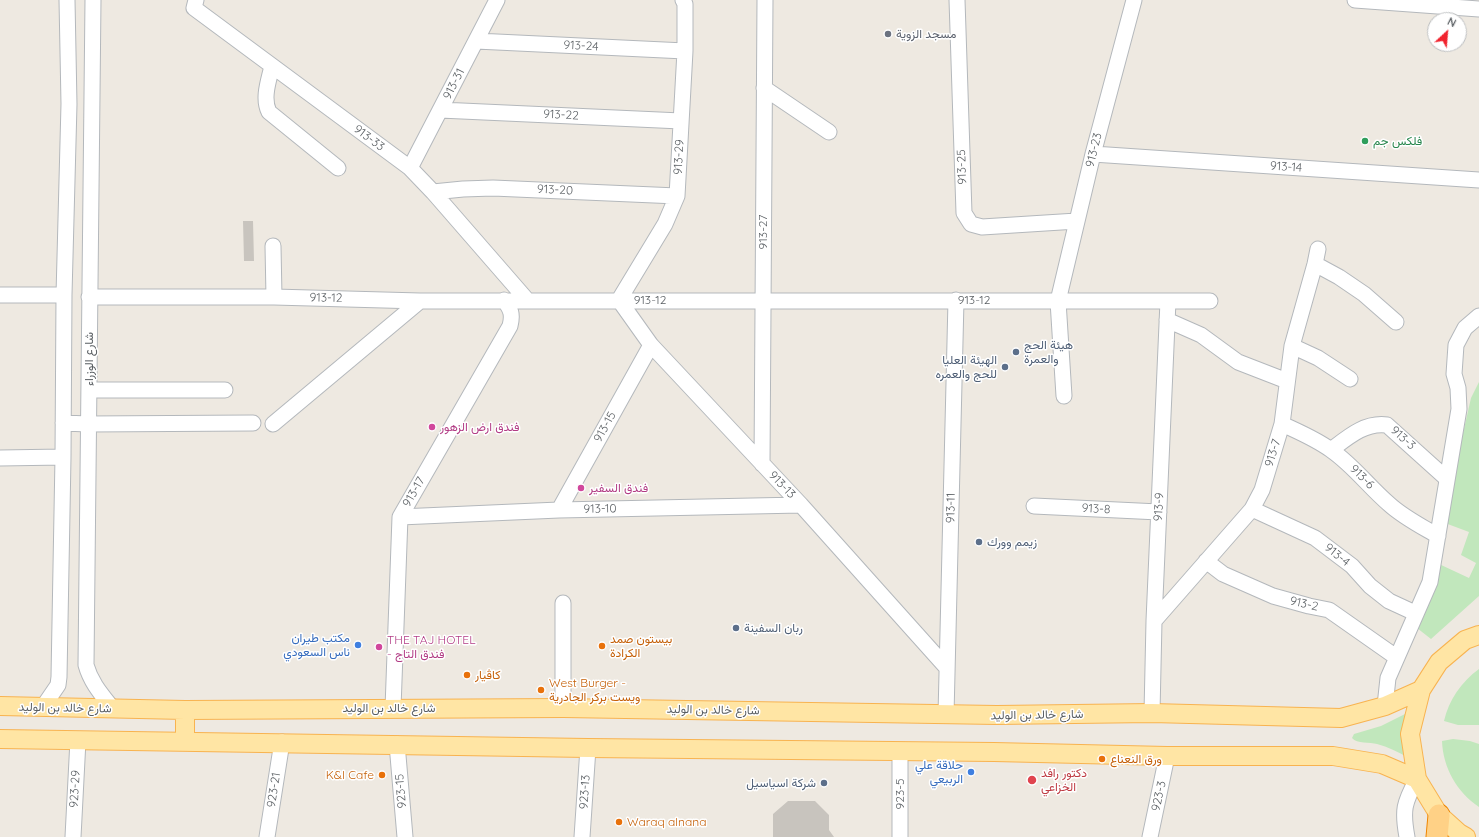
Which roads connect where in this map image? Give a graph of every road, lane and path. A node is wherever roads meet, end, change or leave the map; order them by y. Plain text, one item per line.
1 (67, 0) edge
2 (93, 0) edge
3 (196, 0) edge
4 (497, 0) edge
5 (683, 0) edge
6 (765, 0) edge
7 (957, 0) edge
8 (1134, 0) edge
9 (1355, 0) edge
10 (1479, 9) edge
11 (476, 41) junction
12 (685, 51) junction
13 (272, 66) junction
14 (764, 88) junction
15 (69, 104) junction
16 (92, 107) junction
17 (440, 110) junction
18 (681, 120) junction
19 (828, 132) dead end
20 (1093, 154) junction
21 (338, 168) dead end
22 (410, 168) junction
23 (1479, 180) edge
24 (433, 192) junction
25 (677, 196) junction
26 (1077, 221) junction
27 (273, 246) dead end
28 (1318, 249) dead end
29 (1315, 264) junction
30 (0, 295) edge
31 (64, 295) junction
32 (89, 297) junction
33 (274, 297) junction
34 (504, 300) junction
35 (527, 300) junction
36 (619, 300) junction
37 (763, 300) junction
38 (956, 300) junction
39 (1058, 300) junction
40 (420, 301) junction
41 (1168, 301) junction
42 (1210, 301) dead end
43 (1479, 316) edge
44 (1168, 320) junction
45 (1396, 322) dead end
46 (651, 345) junction
47 (1292, 346) junction
48 (1350, 379) dead end
49 (1287, 381) junction
50 (89, 390) junction
51 (225, 390) dead end
52 (1064, 396) dead end
53 (63, 423) junction
54 (253, 423) dead end
55 (88, 424) junction
56 (273, 424) dead end
57 (1282, 424) junction
58 (1331, 450) junction
59 (63, 457) junction
60 (0, 458) edge
61 (762, 464) junction
62 (1447, 479) junction
63 (801, 505) junction
64 (1034, 506) dead end
65 (1252, 509) junction
66 (559, 510) junction
67 (1159, 512) junction
68 (400, 517) junction
69 (1438, 536) junction
70 (1206, 561) junction
71 (563, 603) dead end
72 (1415, 613) junction
73 (1154, 622) junction
74 (1479, 626) edge
75 (1472, 637) edge
76 (1396, 657) junction
77 (947, 668) junction
78 (1421, 690) junction
79 (0, 706) edge
80 (1385, 706) junction
81 (43, 707) junction
82 (393, 708) junction
83 (563, 708) junction
84 (113, 709) junction
85 (185, 710) junction
86 (1152, 713) junction
87 (946, 715) junction
88 (0, 739) edge
89 (78, 740) junction
90 (185, 742) junction
91 (282, 742) junction
92 (397, 744) junction
93 (588, 748) junction
94 (900, 752) junction
95 (1167, 756) junction
96 (1417, 779) junction
97 (1440, 815) junction
98 (1461, 836) edge
99 (73, 837) edge
100 (267, 837) edge
101 (405, 837) edge
102 (582, 837) edge
103 (900, 837) edge
104 (1150, 837) edge
105 (1408, 837) edge
106 (1437, 837) edge

1 - 15 street
2 - 16 street, شارع الوزراء
3 - 13 street, 913-33
4 - 11 street, 913-31
5 - 12 street, 913-29
6 - 14 street, 913-27
7 - 26 street, 913-25
8 - 20 street, 913-23
9 - 10 street
11 - 12 street, 913-24
11 - 17 street, 913-31
12 - 18 street, 913-29
13 - 21 street
13 - 22 street, 913-33
14 - 19 street
14 - 37 street, 913-27
15 - 16 street
15 - 31 street
16 - 32 street, شارع الوزراء
17 - 18 street, 913-22
17 - 22 street, 913-31
18 - 25 street, 913-29
20 - 23 street, 913-14
20 - 26 street, 913-23
22 - 24 street, 913-33
24 - 25 street, 913-20
24 - 35 street, 913-33
25 - 36 street, 913-29
26 - 39 street, 913-23
27 - 33 street
28 - 29 street, 913-7
29 - 45 street
29 - 47 street, 913-7
30 - 31 street
31 - 53 street
32 - 33 street, 913-12
32 - 50 street, شارع الوزراء
33 - 40 street, 913-12
34 - 35 street, 913-12
34 - 40 street, 913-12
34 - 68 street, 913-17
35 - 36 street, 913-12
36 - 37 street, 913-12
36 - 46 street, 913-13
37 - 38 street, 913-12
37 - 61 street, 913-27
38 - 39 street, 913-12
38 - 77 street, 913-11
39 - 41 street, 913-12
39 - 52 street, 913-23
40 - 56 street
41 - 42 street, 913-12
41 - 44 street, 913-9
43 - 62 street
44 - 49 street
44 - 67 street, 913-9
46 - 61 street, 913-13
46 - 66 street, 913-15
47 - 48 street
47 - 49 street, 913-7
49 - 57 street, 913-7
50 - 51 street
50 - 55 street, شارع الوزراء
53 - 55 street
53 - 59 street
54 - 55 street
55 - 84 street, شارع الوزراء
57 - 58 street, 913-6
57 - 65 street, 913-7
58 - 62 street, 913-3
58 - 69 street, 913-6
59 - 60 street
59 - 81 street
61 - 63 street, 913-13
62 - 69 street
63 - 66 street, 913-10
63 - 77 street, 913-13
64 - 67 street, 913-8
65 - 70 street, 913-7
65 - 72 street, 913-4
66 - 68 street, 913-10
67 - 73 street, 913-9
68 - 82 street, 913-17
69 - 72 street
70 - 73 street, 913-7
70 - 76 street, 913-2
71 - 83 street
72 - 76 street
73 - 86 street, 913-9
74 - 75 main road
75 - 78 main road
76 - 80 street
77 - 87 street, 913-11
78 - 80 main road, شارع خالد بن الوليد
78 - 96 main road
79 - 81 main road, شارع خالد بن الوليد
80 - 86 main road, شارع خالد بن الوليد
81 - 84 main road, شارع خالد بن الوليد
82 - 83 main road, شارع خالد بن الوليد
82 - 85 main road, شارع خالد بن الوليد
83 - 87 main road, شارع خالد بن الوليد
84 - 85 main road, شارع خالد بن الوليد
85 - 90 main road
86 - 87 main road, شارع خالد بن الوليد
88 - 89 main road
89 - 90 main road
89 - 99 street, 923-29
90 - 91 main road
91 - 92 main road
91 - 100 street, 923-21
92 - 93 main road
92 - 101 street, 923-15
93 - 94 main road
93 - 102 street, 923-13
94 - 95 main road
94 - 103 street, 923-5
95 - 96 main road
95 - 104 street, 923-3
96 - 97 main road
96 - 105 street
97 - 98 main road
97 - 106 highway

